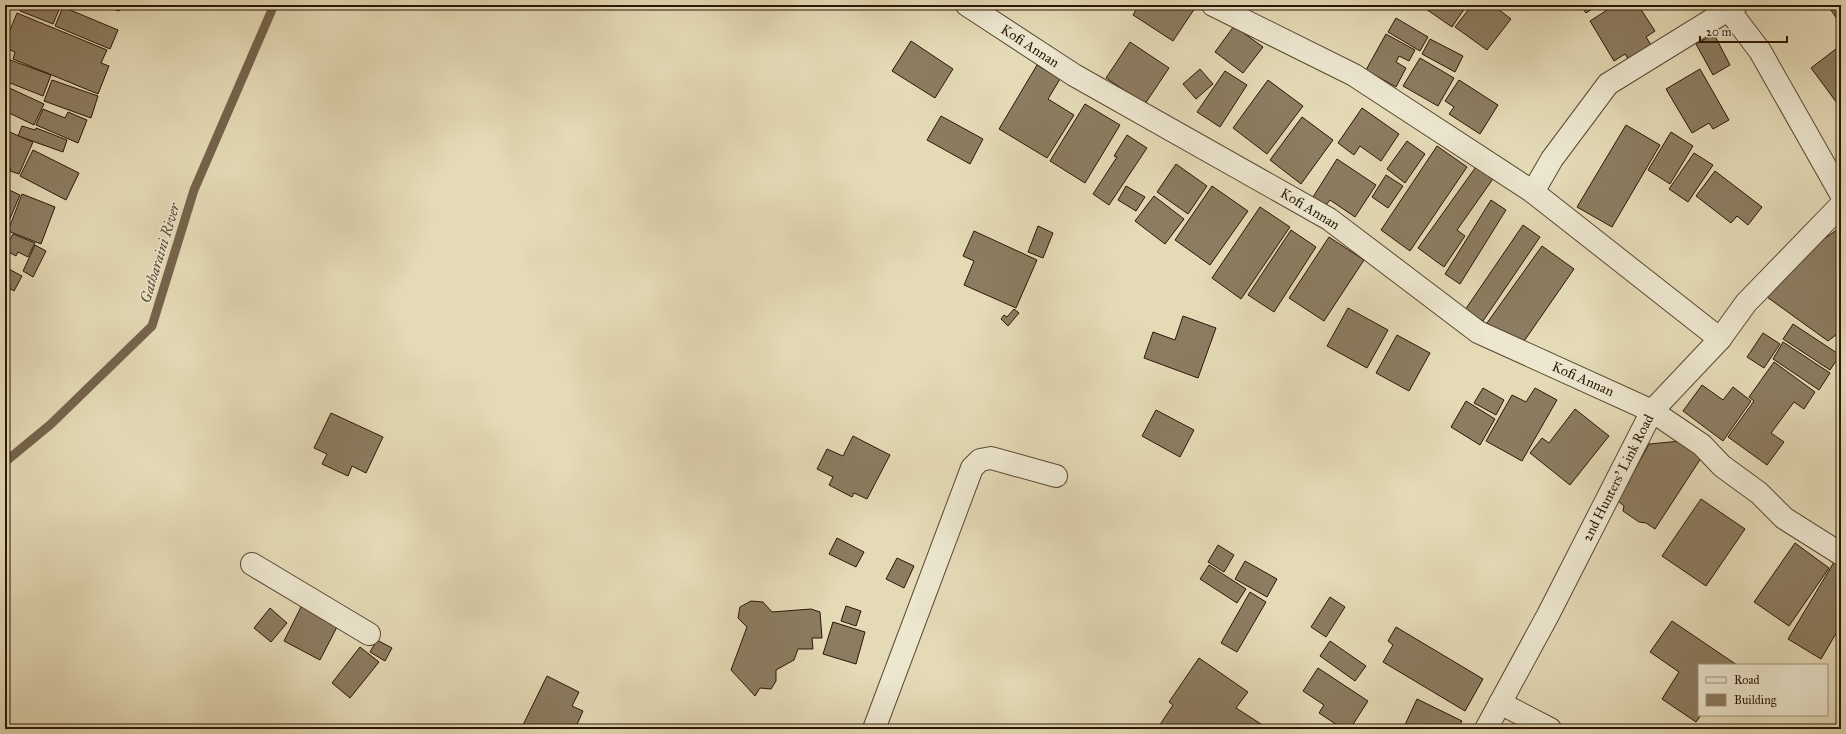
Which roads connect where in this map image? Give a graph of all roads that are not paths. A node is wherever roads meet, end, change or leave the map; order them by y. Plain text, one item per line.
1 (967, 5) edge
2 (1213, 5) edge
3 (1730, 6) edge
4 (1533, 192) junction
5 (1841, 194) edge
6 (1841, 205) edge
7 (1720, 339) junction
8 (1652, 411) junction
9 (1056, 476) dead end
10 (1841, 554) edge
11 (252, 564) dead end
12 (369, 634) dead end
13 (1500, 703) junction
14 (874, 729) edge
15 (1486, 729) edge
16 (1550, 729) edge

1 - 8 street, Kofi Annan
2 - 4 street
3 - 4 street
3 - 5 street
4 - 7 street
6 - 7 street, 2nd Hunters' Link Road
7 - 8 street, 2nd Hunters' Link Road
8 - 10 street, Kofi Annan
8 - 13 street, 2nd Hunters' Link Road
9 - 14 street
11 - 12 street
13 - 15 street, 2nd Hunters' Link Road
13 - 16 street

